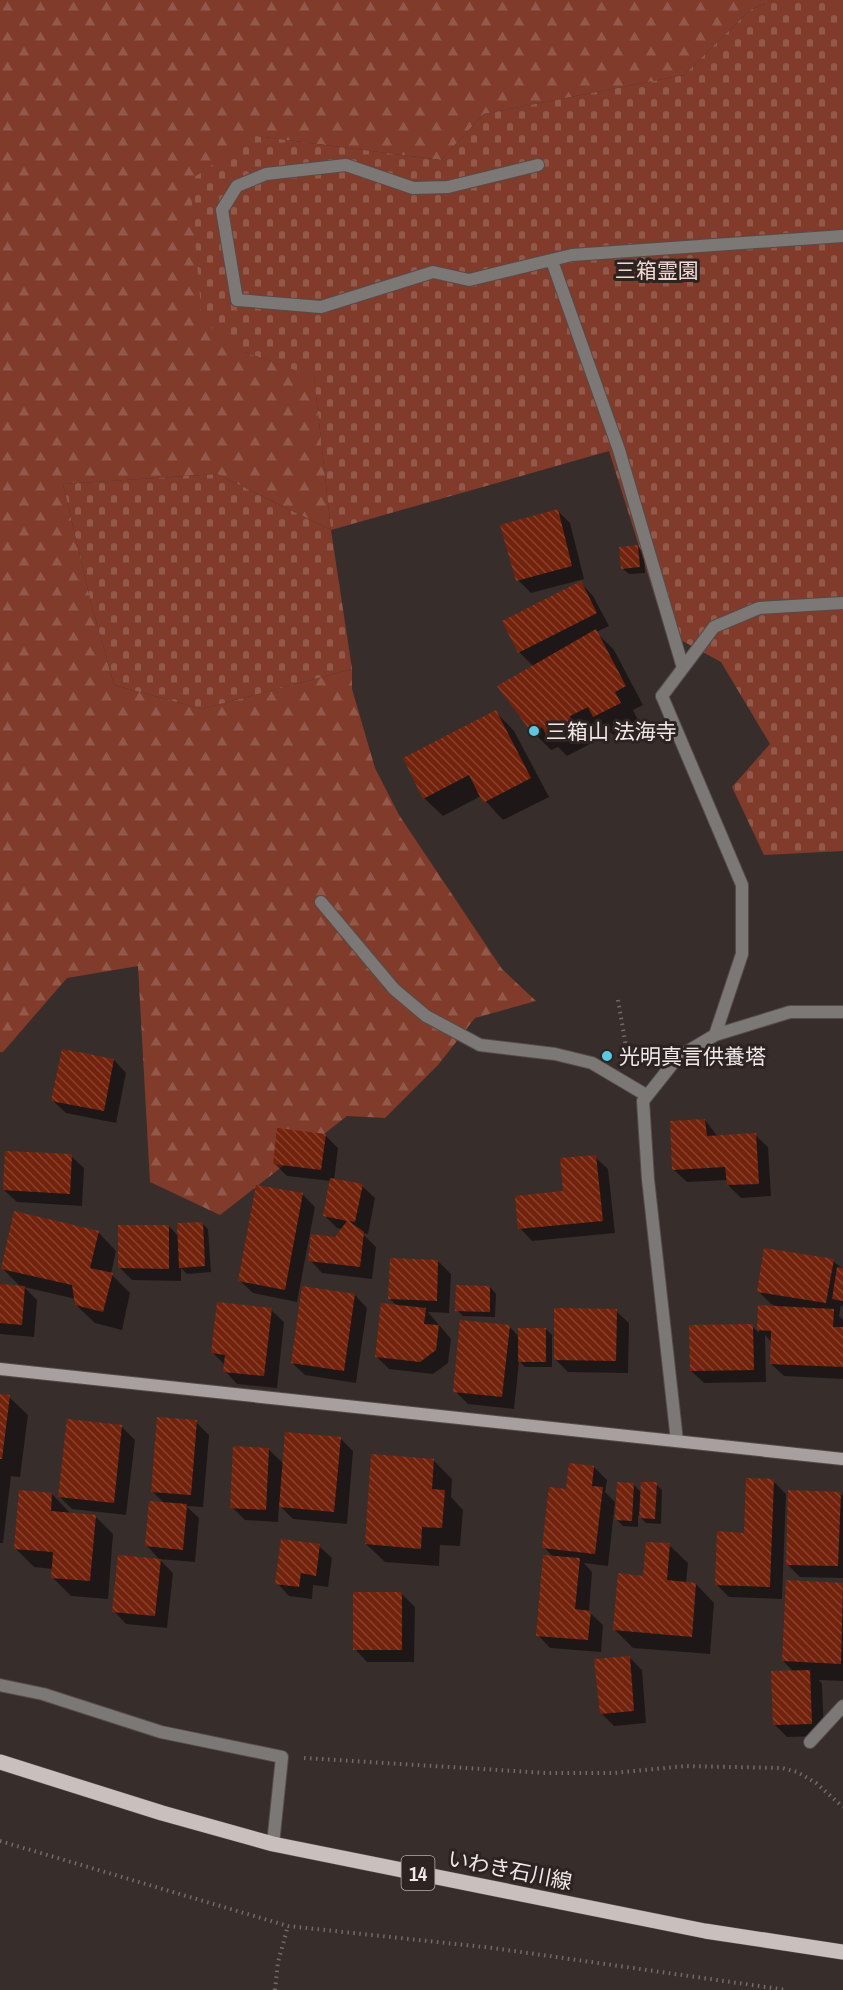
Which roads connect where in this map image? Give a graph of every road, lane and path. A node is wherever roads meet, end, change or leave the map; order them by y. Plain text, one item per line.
1 (538, 165) dead end
2 (843, 236) edge
3 (552, 261) junction
4 (843, 603) edge
5 (683, 668) junction
6 (321, 902) dead end
7 (618, 1000) dead end
8 (843, 1012) edge
9 (715, 1035) junction
10 (633, 1085) junction
11 (646, 1095) junction
12 (0, 1369) edge
13 (677, 1441) junction
14 (843, 1459) edge
15 (0, 1686) edge
16 (843, 1706) edge
17 (810, 1742) dead end
18 (282, 1757) junction
19 (0, 1762) edge
20 (843, 1807) edge
21 (0, 1841) edge
22 (273, 1844) junction
23 (288, 1926) junction
24 (843, 1952) edge
25 (275, 1990) edge
26 (787, 1990) edge

1 - 3 street
2 - 3 street
3 - 5 street
4 - 5 street
5 - 9 street
6 - 10 street
7 - 10 path
8 - 9 street
9 - 11 street
10 - 11 street
11 - 13 street
12 - 13 street
13 - 14 street
15 - 18 street
16 - 17 street
18 - 20 path
18 - 22 street
19 - 22 main road, いわき石川線 / 14
21 - 23 path
22 - 24 main road, いわき石川線 / 14
23 - 25 path
23 - 26 path

